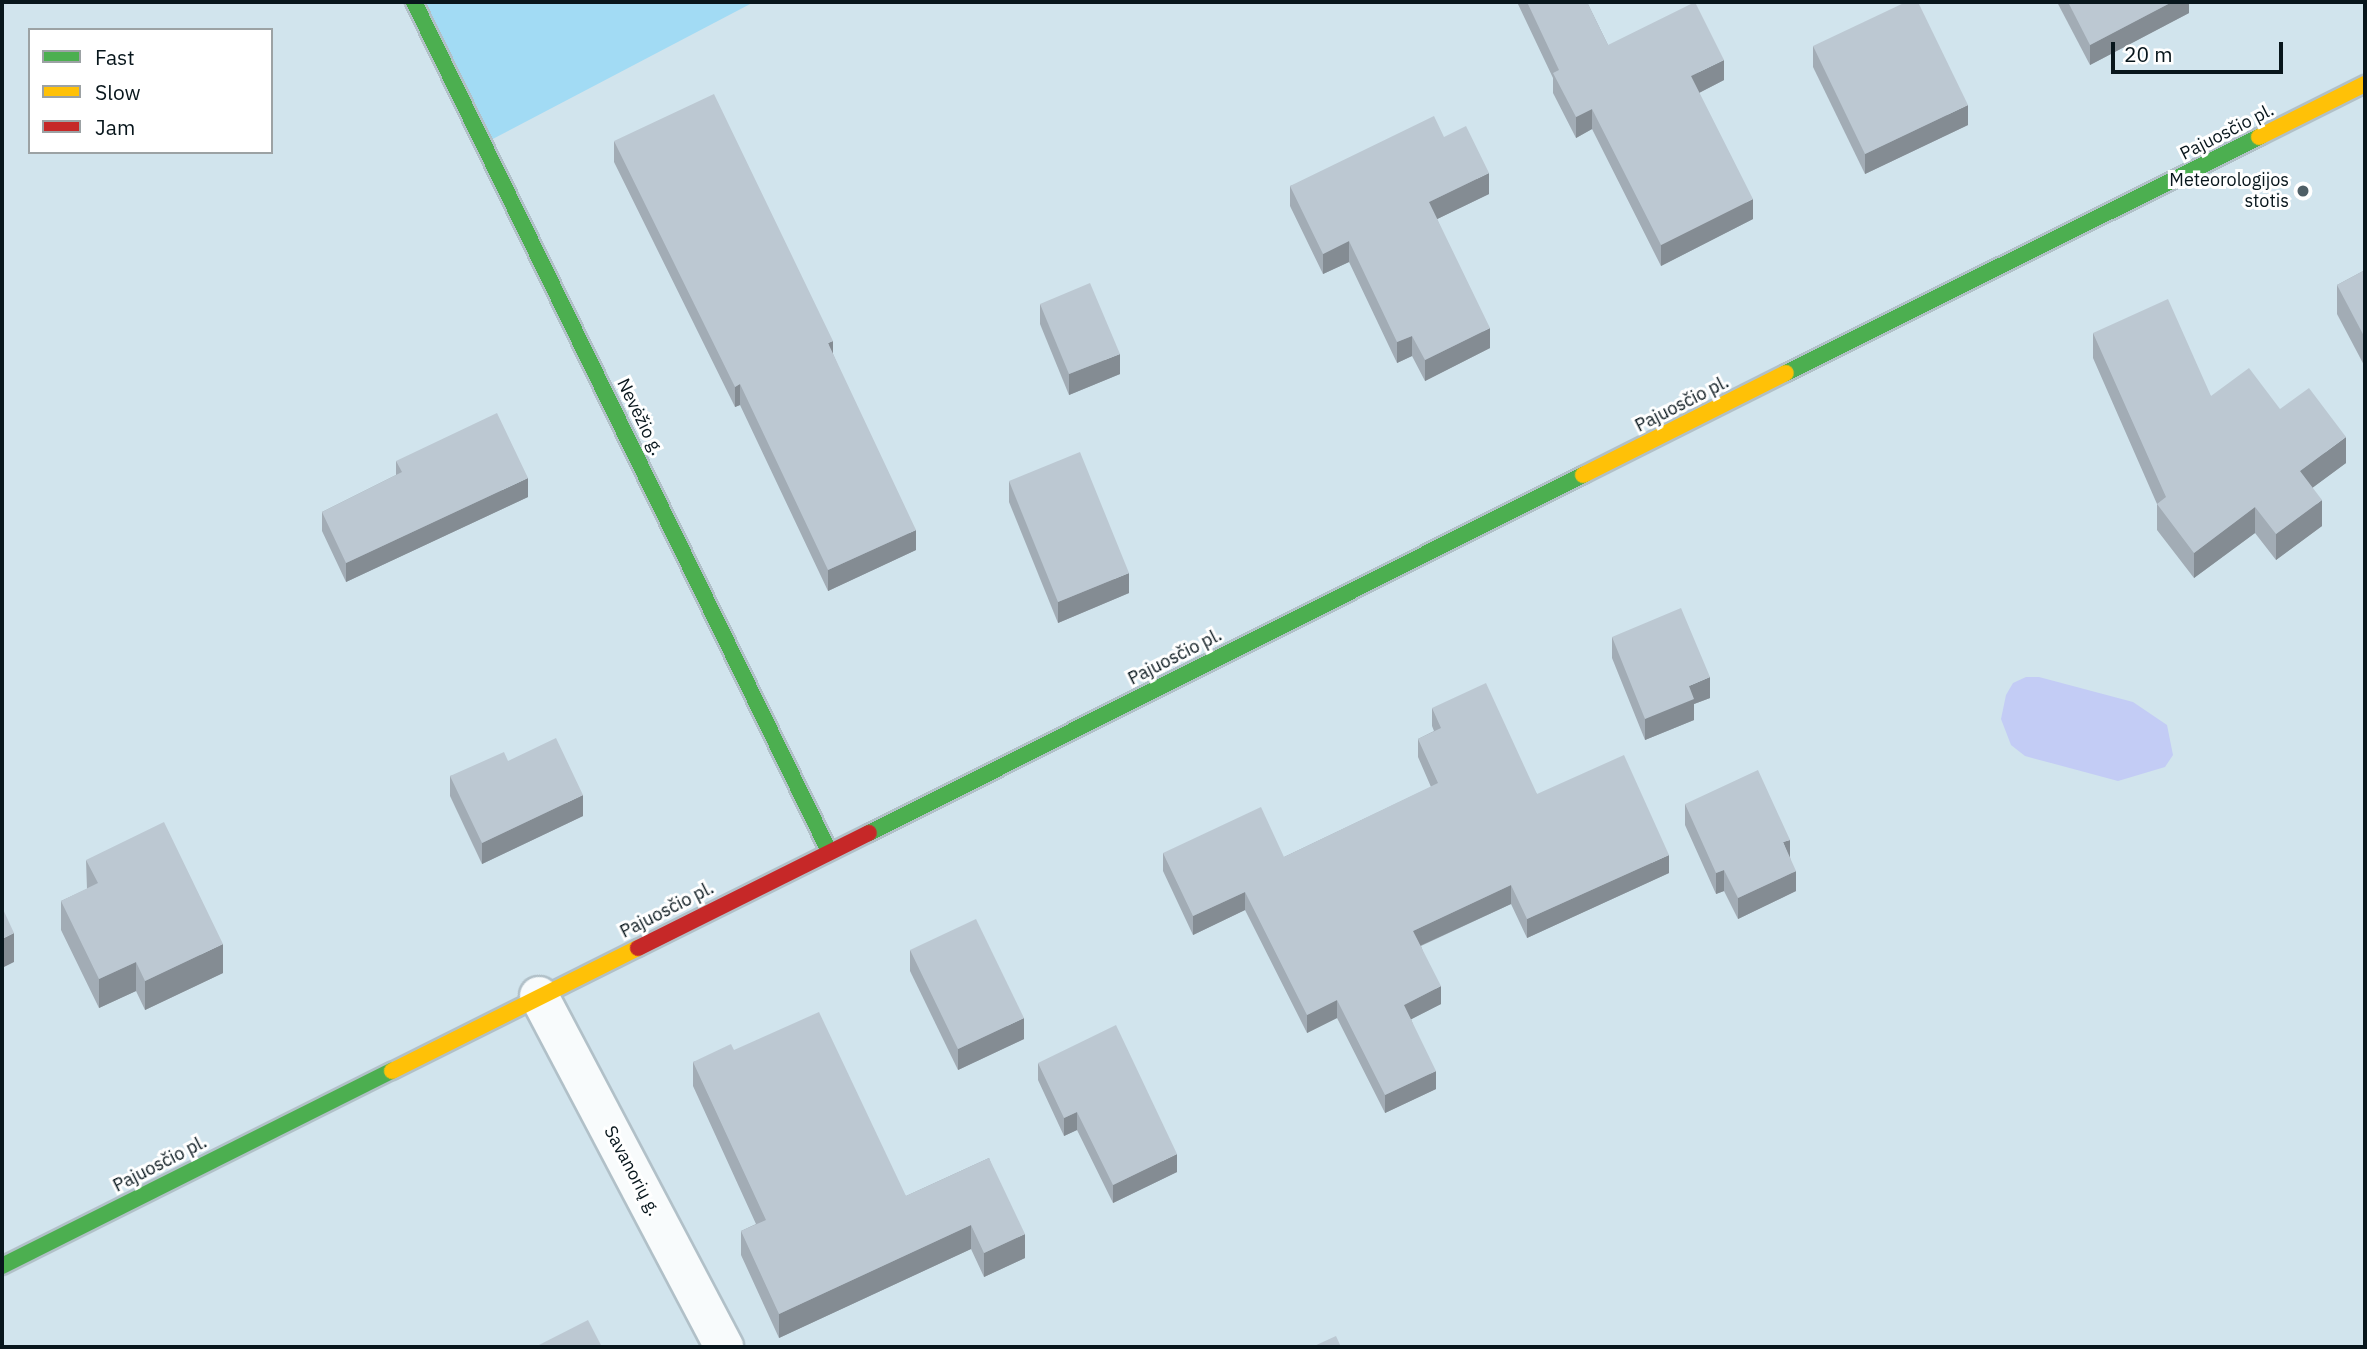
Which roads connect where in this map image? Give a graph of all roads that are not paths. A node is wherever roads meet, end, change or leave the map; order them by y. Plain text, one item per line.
1 (414, 2) edge
2 (2365, 84) edge
3 (829, 851) junction
4 (539, 996) junction
5 (2, 1266) edge
6 (724, 1347) edge

1 - 3 main road, Nevėžio g.
2 - 3 main road, Pajuosčio pl.
3 - 4 main road, Pajuosčio pl.
4 - 5 main road, Pajuosčio pl.
4 - 6 street, Savanorių g.

